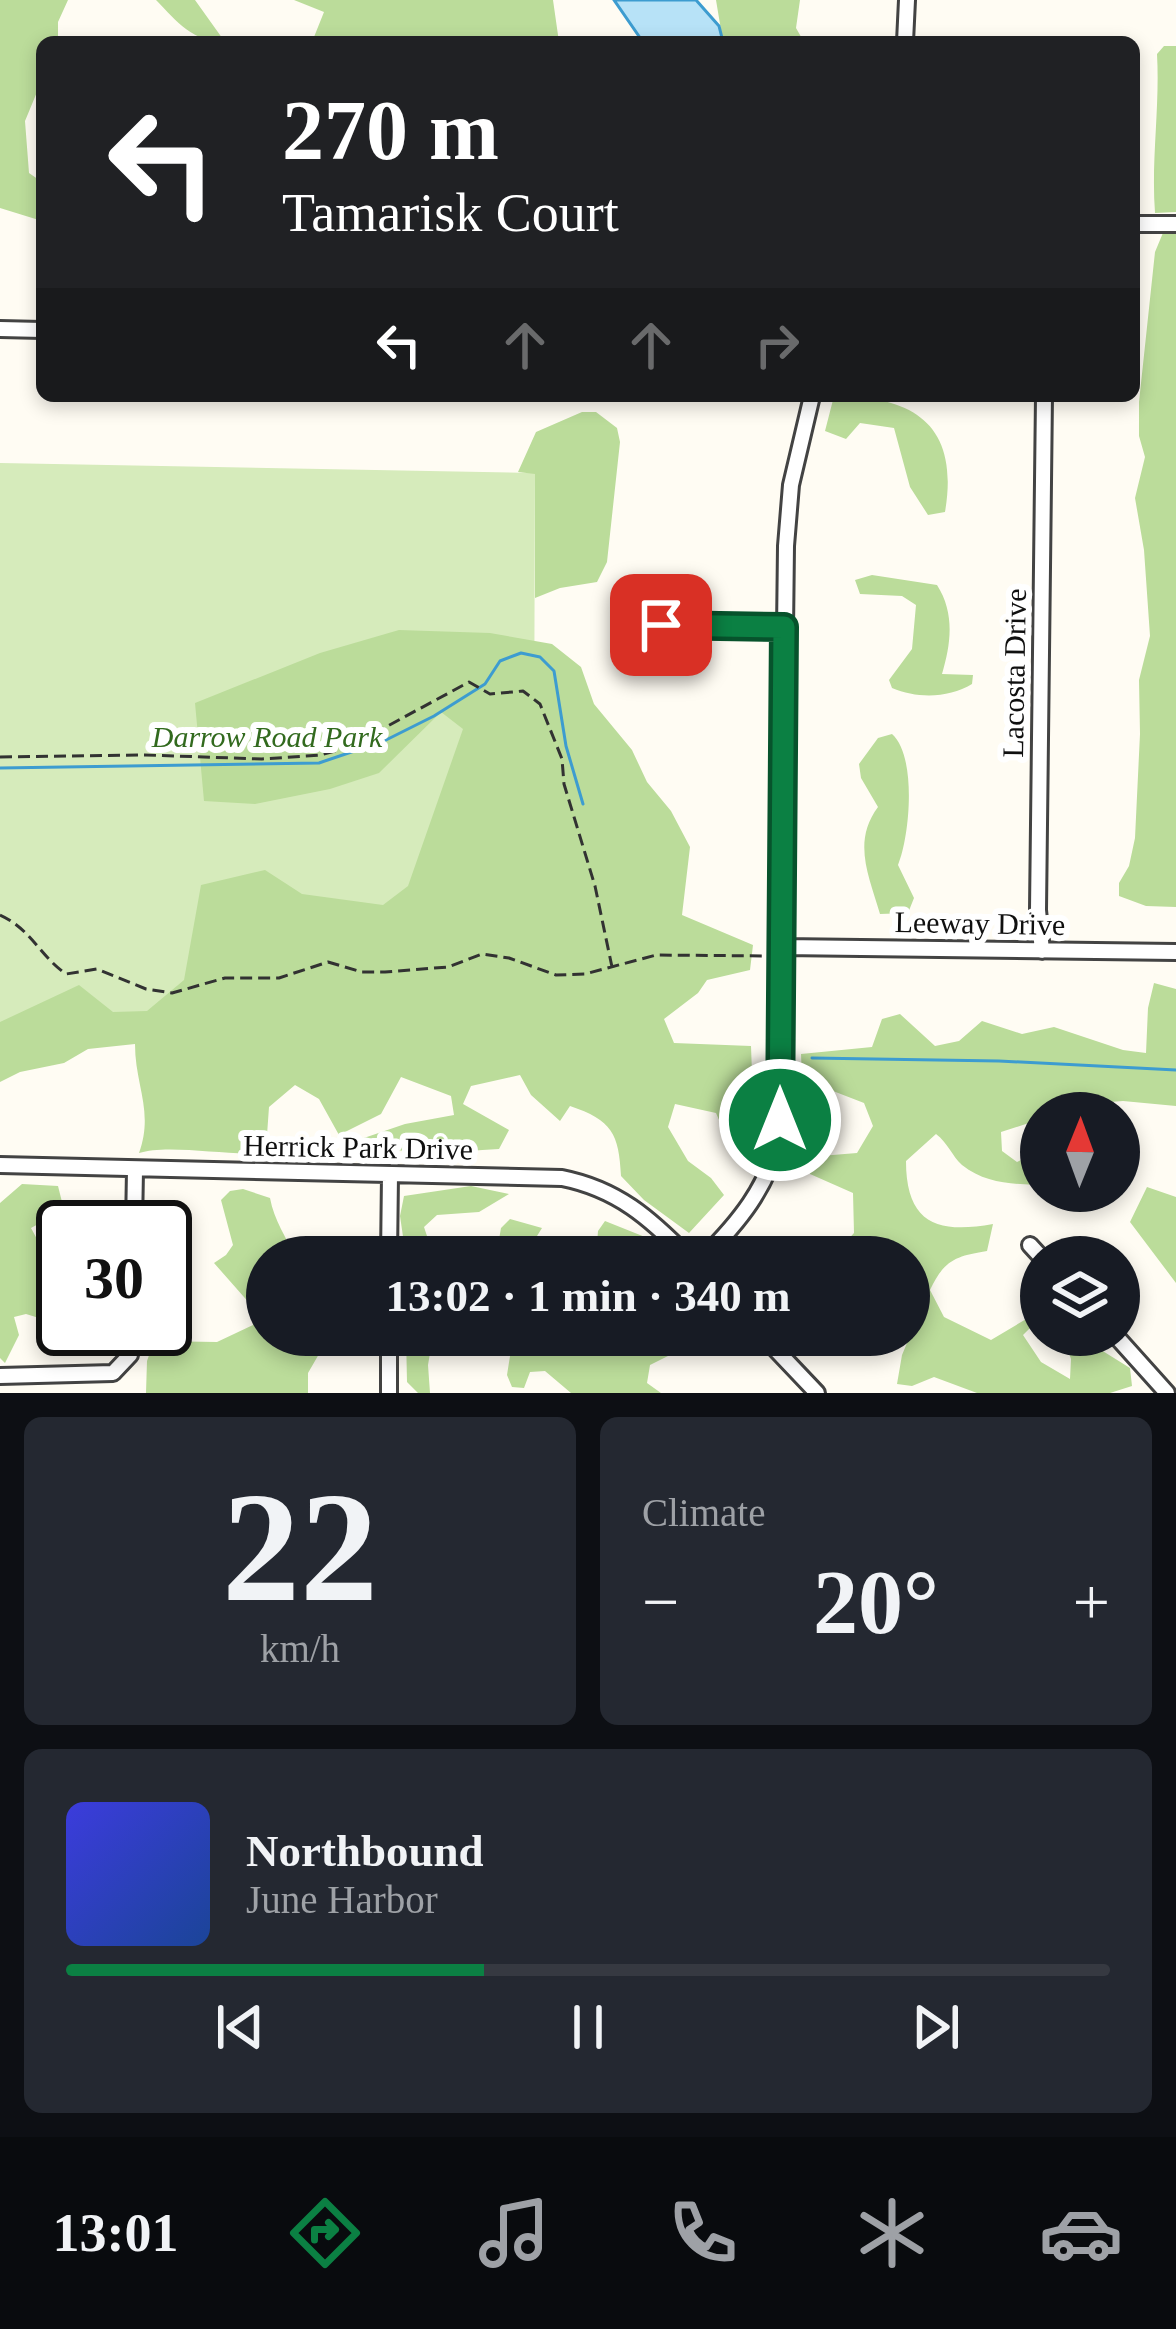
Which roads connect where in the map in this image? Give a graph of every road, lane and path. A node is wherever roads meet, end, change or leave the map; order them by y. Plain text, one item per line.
1 (907, 0) edge
2 (905, 36) edge
3 (1140, 224) edge
4 (1176, 224) edge
5 (0, 329) edge
6 (36, 330) edge
7 (811, 402) edge
8 (1044, 402) edge
9 (661, 625) dead end
10 (784, 627) junction
11 (0, 757) edge
12 (0, 916) edge
13 (783, 951) junction
14 (1042, 951) junction
15 (1176, 952) edge
16 (612, 967) junction
17 (0, 1165) edge
18 (135, 1170) junction
19 (390, 1175) junction
20 (134, 1200) edge
21 (389, 1236) edge
22 (666, 1236) edge
23 (723, 1236) edge
24 (129, 1356) edge
25 (389, 1356) edge
26 (782, 1356) edge
27 (1134, 1356) edge
28 (0, 1376) edge
29 (389, 1393) edge
30 (817, 1393) edge
31 (1167, 1393) edge

1 - 2 street
3 - 4 street
5 - 6 street
7 - 10 street
8 - 14 street, Lacosta Drive
9 - 10 street
10 - 13 street
11 - 16 path
12 - 16 path
13 - 14 street, Leeway Drive
13 - 16 path
13 - 23 street
14 - 15 street, Leeway Drive
17 - 18 street, Herrick Park Drive
18 - 19 street, Herrick Park Drive
18 - 20 street
19 - 21 street
19 - 22 street, Herrick Park Drive
24 - 28 street
25 - 29 street
26 - 30 street
27 - 31 street

